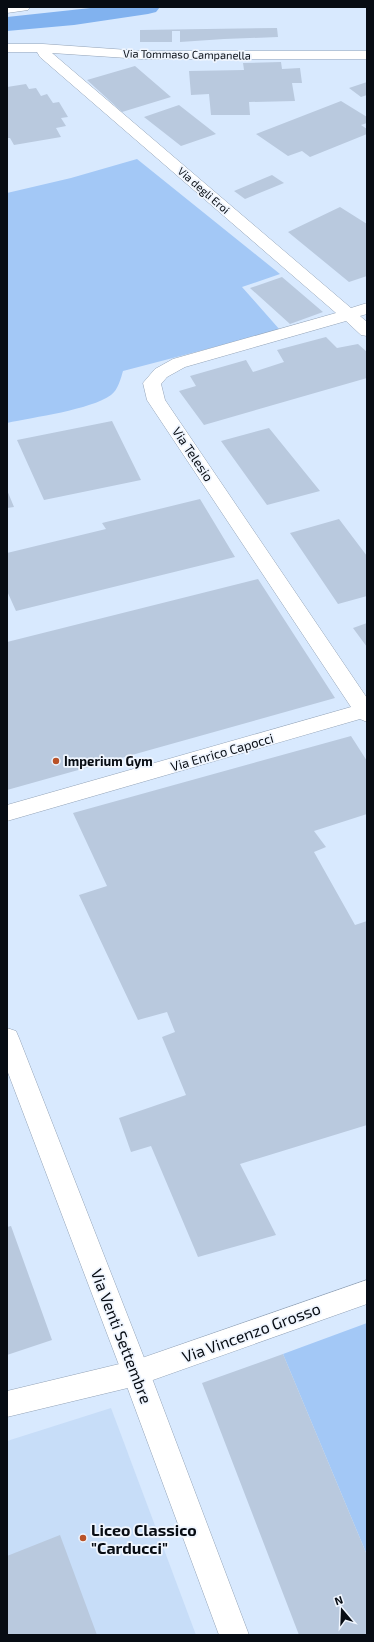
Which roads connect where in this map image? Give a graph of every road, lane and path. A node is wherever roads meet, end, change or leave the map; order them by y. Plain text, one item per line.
1 (23, 7) edge
2 (7, 9) edge
3 (7, 48) edge
4 (43, 48) junction
5 (367, 55) edge
6 (367, 308) edge
7 (360, 321) edge
8 (366, 711) edge
9 (7, 813) edge
10 (7, 1038) edge
11 (367, 1292) edge
12 (136, 1373) junction
13 (7, 1404) edge
14 (234, 1635) edge

1 - 2 street
3 - 4 street, Via Tommaso Campanella
4 - 5 street, Via Tommaso Campanella
4 - 7 street, Via degli Eroi
6 - 7 street, Via Telesio
7 - 8 street, Via Telesio
8 - 9 street, Via Enrico Capocci
10 - 12 street, Via Venti Settembre
11 - 12 street, Via Vincenzo Grosso
12 - 13 street, Via Vincenzo Grosso
12 - 14 street, Via Venti Settembre

